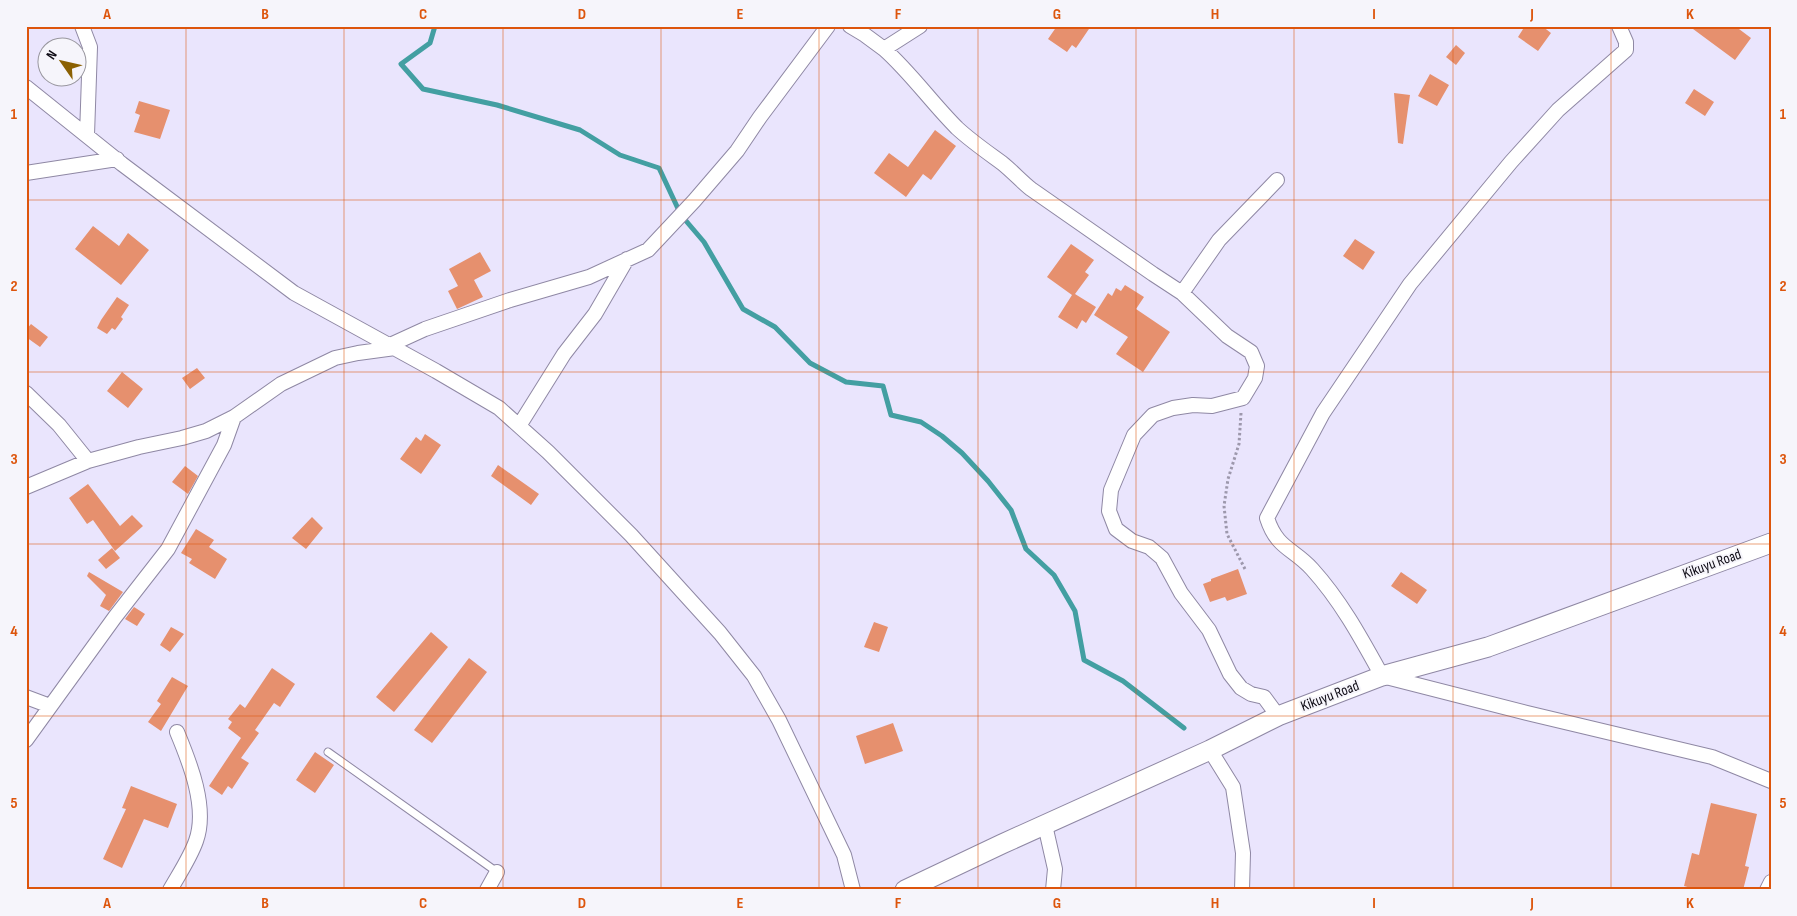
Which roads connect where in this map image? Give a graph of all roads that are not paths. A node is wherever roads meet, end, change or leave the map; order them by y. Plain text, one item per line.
1 (82, 26) edge
2 (828, 26) edge
3 (850, 26) edge
4 (920, 26) edge
5 (1609, 26) edge
6 (1619, 27) edge
7 (884, 49) junction
8 (26, 87) edge
9 (86, 136) junction
10 (117, 159) junction
11 (26, 173) edge
12 (1277, 180) dead end
13 (628, 259) junction
14 (1182, 293) junction
15 (393, 347) junction
16 (26, 393) edge
17 (234, 417) junction
18 (519, 426) junction
19 (88, 461) junction
20 (26, 487) edge
21 (1771, 543) edge
22 (1382, 676) junction
23 (26, 696) edge
24 (50, 706) junction
25 (1278, 716) junction
26 (177, 732) dead end
27 (26, 740) edge
28 (1210, 750) junction
29 (328, 752) dead end
30 (1771, 781) edge
31 (1045, 825) junction
32 (497, 872) joint
33 (1771, 882) edge
34 (932, 884) edge
35 (170, 890) edge
36 (487, 890) edge
37 (854, 890) edge
38 (905, 890) edge
39 (1054, 890) edge
40 (1242, 890) edge
41 (1767, 890) edge

1 - 9 street
2 - 13 street
3 - 7 street
4 - 7 street
5 - 6 street
6 - 22 street
7 - 14 street
8 - 9 street
9 - 10 street
10 - 11 street
10 - 15 street
12 - 14 street
13 - 15 street
13 - 18 street
14 - 25 street
15 - 17 street
15 - 18 street
16 - 19 street
17 - 19 street
17 - 24 street
18 - 37 street
19 - 20 street
21 - 22 main road, Kikuyu Road
22 - 25 main road, Kikuyu Road
22 - 30 street
23 - 24 street
24 - 27 street
25 - 28 main road, Kikuyu Road
26 - 35 street
28 - 31 main road, Kikuyu Road
28 - 40 street
29 - 32 lane
31 - 34 main road, Kikuyu Road
31 - 39 street
32 - 36 street
33 - 41 street
34 - 38 main road, Kikuyu Road

